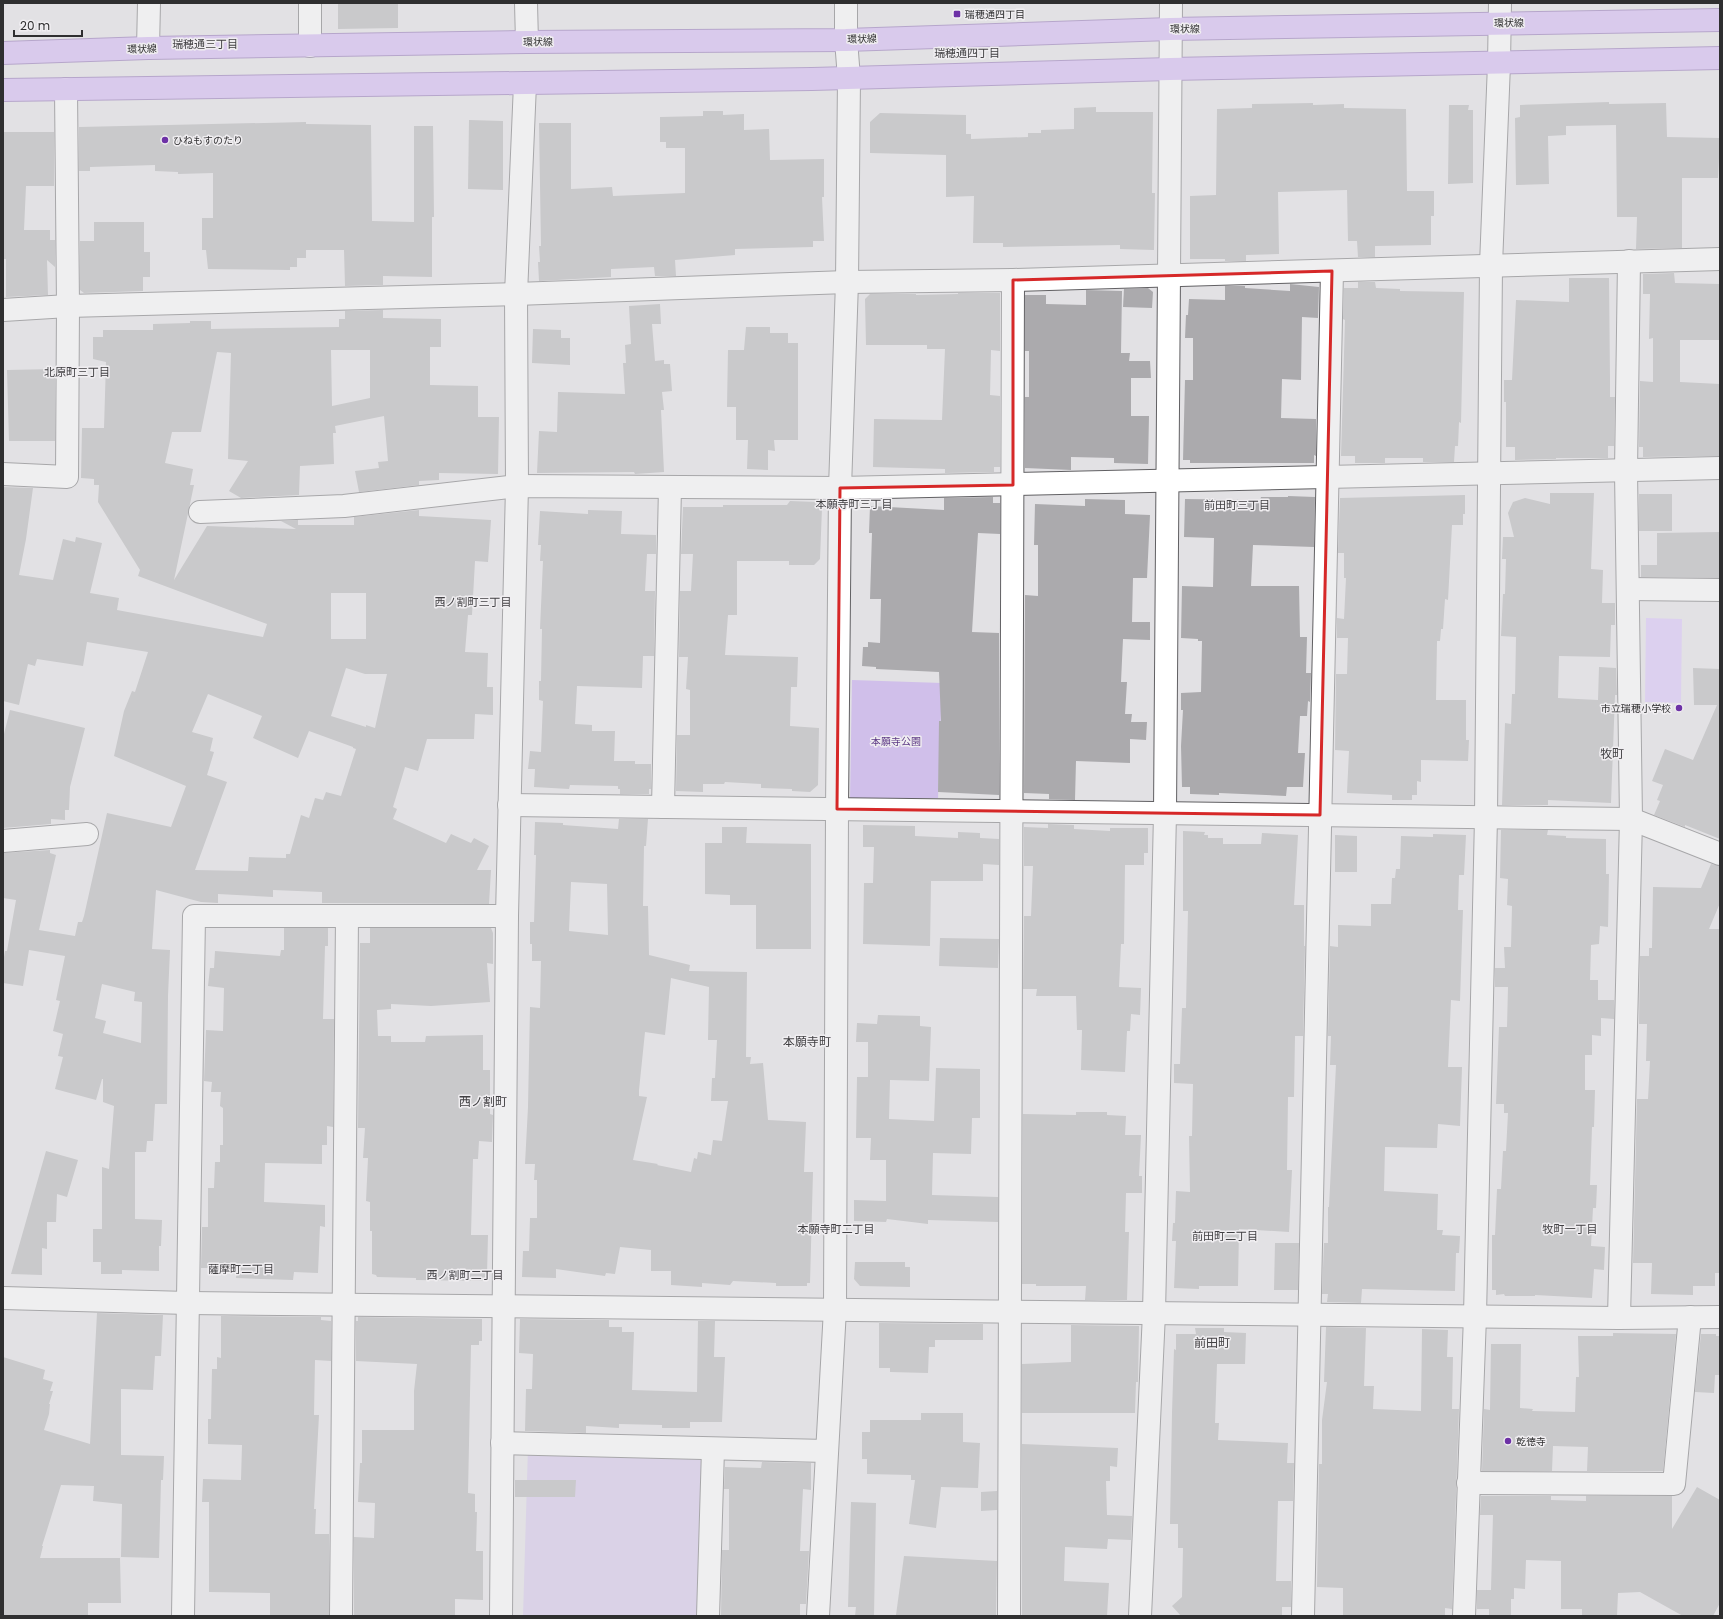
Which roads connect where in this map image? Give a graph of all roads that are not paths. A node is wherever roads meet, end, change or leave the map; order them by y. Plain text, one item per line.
1 (149, 3) edge
2 (310, 3) edge
3 (526, 3) edge
4 (846, 3) edge
5 (1171, 3) edge
6 (1500, 13) edge
7 (1720, 20) edge
8 (1170, 29) junction
9 (846, 40) junction
10 (528, 42) junction
11 (310, 46) junction
12 (148, 48) junction
13 (3, 53) edge
14 (1720, 58) edge
15 (1499, 64) junction
16 (1170, 69) junction
17 (849, 78) junction
18 (525, 84) junction
19 (66, 89) junction
20 (3, 90) edge
21 (1720, 259) edge
22 (1629, 262) junction
23 (1491, 265) junction
24 (1332, 271) junction
25 (1168, 275) junction
26 (1013, 280) junction
27 (847, 282) junction
28 (516, 294) junction
29 (68, 306) junction
30 (3, 310) edge
31 (1720, 468) edge
32 (1626, 470) junction
33 (3, 474) edge
34 (1489, 474) junction
35 (1328, 478) junction
36 (1167, 481) junction
37 (1013, 485) junction
38 (517, 486) junction
39 (670, 487) junction
40 (840, 488) junction
41 (200, 512) dead end
42 (1628, 589) junction
43 (1720, 590) edge
44 (509, 805) junction
45 (663, 807) junction
46 (836, 809) junction
47 (1012, 812) junction
48 (1165, 813) junction
49 (1320, 815) junction
50 (1486, 817) junction
51 (1631, 819) junction
52 (87, 834) dead end
53 (3, 841) edge
54 (1720, 854) edge
55 (347, 916) junction
56 (507, 916) junction
57 (3, 1298) edge
58 (188, 1304) junction
59 (343, 1305) junction
60 (502, 1307) junction
61 (835, 1309) junction
62 (1010, 1311) junction
63 (1154, 1313) junction
64 (1310, 1314) junction
65 (1475, 1316) junction
66 (1690, 1317) junction
67 (1720, 1317) edge
68 (1619, 1318) junction
69 (502, 1444) junction
70 (713, 1449) junction
71 (827, 1451) junction
72 (1468, 1483) junction
73 (183, 1616) edge
74 (341, 1616) edge
75 (501, 1616) edge
76 (708, 1616) edge
77 (818, 1616) edge
78 (1009, 1616) edge
79 (1140, 1616) edge
80 (1303, 1616) edge
81 (1464, 1616) edge

1 - 12 street
2 - 11 street
3 - 10 street
4 - 9 street
5 - 8 street
6 - 7 main road, 環状線
6 - 8 main road, 環状線
6 - 15 street
8 - 9 main road, 環状線
8 - 16 street
9 - 10 main road, 環状線
9 - 17 street
10 - 11 main road, 環状線
11 - 12 main road, 環状線
12 - 13 main road, 環状線
14 - 15 main road
15 - 16 main road
15 - 23 street
16 - 17 main road
16 - 25 street
17 - 18 main road
17 - 27 street
18 - 19 main road
18 - 28 street
19 - 20 main road
19 - 29 street
21 - 22 street
22 - 23 street
22 - 32 street
23 - 24 street
23 - 34 street
24 - 25 street
24 - 35 street
25 - 26 street
25 - 36 street
26 - 27 street
26 - 37 street
27 - 28 street
27 - 40 street
28 - 29 street
28 - 38 street
29 - 30 street
29 - 33 street
31 - 32 street
32 - 34 street
32 - 42 street
34 - 35 street
34 - 50 street
35 - 36 street
35 - 49 street
36 - 37 street
36 - 48 street
37 - 40 street
37 - 47 street
38 - 39 street
38 - 41 street
38 - 44 street
39 - 40 street
39 - 45 street
40 - 46 street
42 - 43 street
42 - 51 street
44 - 45 street
44 - 56 street
45 - 46 street
46 - 47 street
46 - 61 street
47 - 48 street
47 - 62 street
48 - 49 street
48 - 63 street
49 - 50 street
49 - 64 street
50 - 51 street
50 - 65 street
51 - 54 street
51 - 68 street
52 - 53 street
55 - 56 street
55 - 58 street
55 - 59 street
56 - 60 street
57 - 58 street
58 - 59 street
58 - 73 street
59 - 60 street
59 - 74 street
60 - 61 street
60 - 69 street
61 - 62 street
61 - 71 street
62 - 63 street
62 - 78 street
63 - 64 street
63 - 79 street
64 - 65 street
64 - 80 street
65 - 68 street
65 - 72 street
66 - 67 street
66 - 68 street
66 - 72 street
69 - 70 street
69 - 75 street
70 - 71 street
70 - 76 street
71 - 77 street
72 - 81 street

